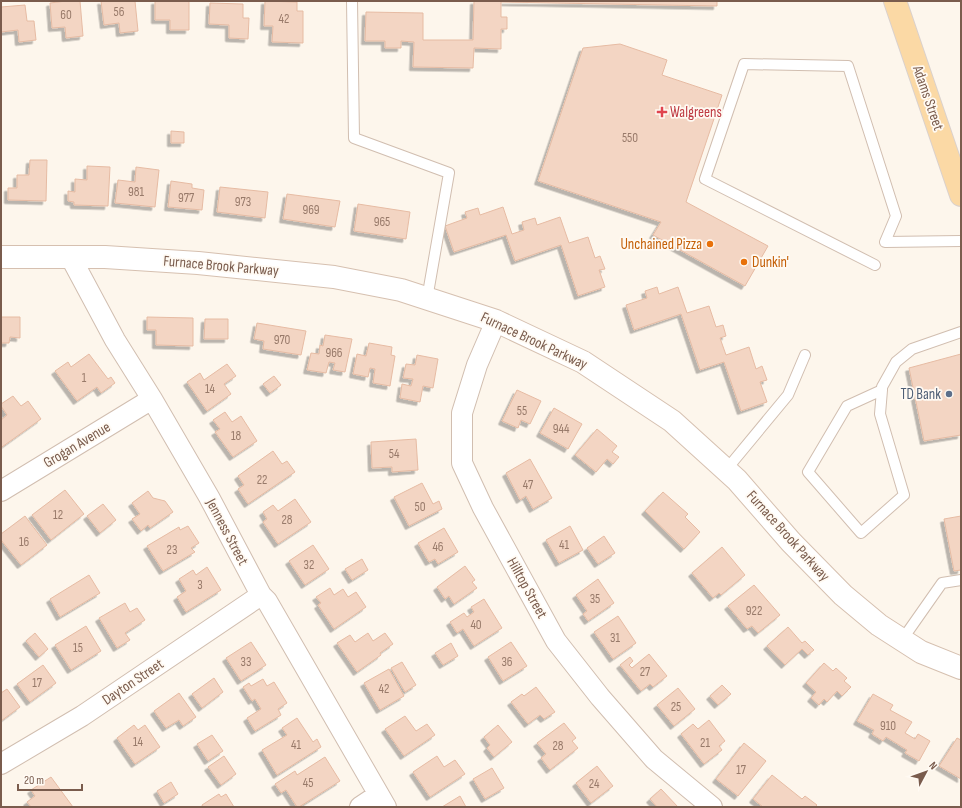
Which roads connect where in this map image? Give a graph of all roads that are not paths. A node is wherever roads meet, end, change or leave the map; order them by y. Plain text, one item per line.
1 (352, 1) edge
2 (895, 1) edge
3 (961, 195) edge
4 (961, 241) edge
5 (70, 256) junction
6 (1, 257) edge
7 (875, 265) dead end
8 (428, 299) junction
9 (496, 321) junction
10 (961, 332) edge
11 (805, 355) dead end
12 (882, 390) junction
13 (152, 399) junction
14 (726, 470) junction
15 (1, 491) edge
16 (961, 580) edge
17 (261, 595) junction
18 (902, 640) junction
19 (961, 668) edge
20 (1, 764) edge
21 (382, 801) edge
22 (360, 807) edge
23 (712, 807) edge

1 - 8 lane
2 - 3 main road, Adams Street
4 - 7 lane
5 - 6 main road, Furnace Brook Parkway
5 - 8 main road, Furnace Brook Parkway
5 - 13 street, Jenness Street
8 - 9 main road, Furnace Brook Parkway
9 - 14 main road, Furnace Brook Parkway
9 - 23 street, Hilltop Street
10 - 12 lane
11 - 14 lane
12 - 12 lane
13 - 15 street, Grogan Avenue
13 - 17 street, Jenness Street
14 - 18 main road, Furnace Brook Parkway
16 - 18 lane
17 - 20 street, Dayton Street
17 - 21 street, Jenness Street
18 - 19 main road, Furnace Brook Parkway
21 - 22 street

